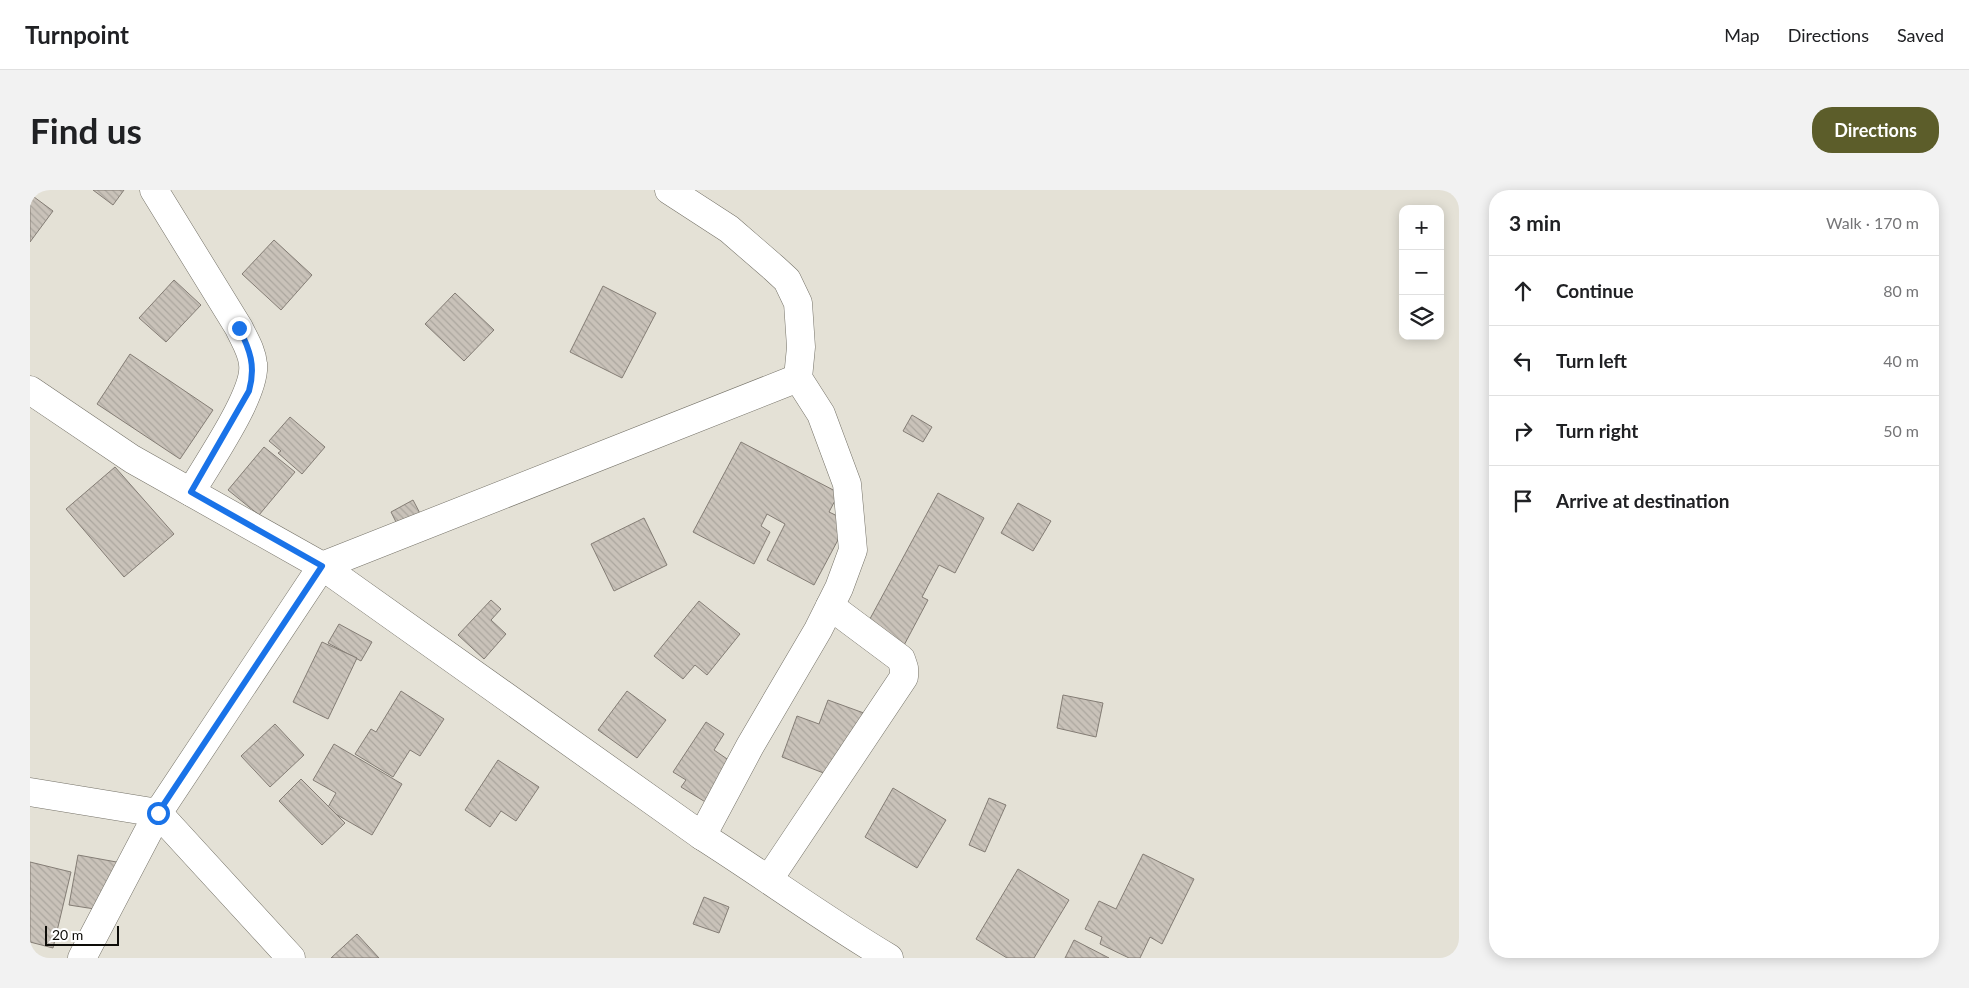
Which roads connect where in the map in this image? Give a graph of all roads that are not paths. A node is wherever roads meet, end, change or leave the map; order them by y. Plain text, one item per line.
1 (154, 190) edge
2 (669, 190) edge
3 (798, 378) junction
4 (30, 390) edge
5 (191, 492) junction
6 (322, 566) junction
7 (830, 606) junction
8 (30, 792) edge
9 (158, 813) junction
10 (702, 836) junction
11 (769, 879) junction
12 (82, 958) edge
13 (291, 958) edge
14 (889, 958) edge

1 - 5 street
2 - 3 street
3 - 6 street
3 - 7 street
4 - 5 street
5 - 6 street
6 - 9 street
6 - 10 street
7 - 10 street
7 - 11 street
8 - 9 street
9 - 12 street
9 - 13 street
10 - 11 street
11 - 14 street

